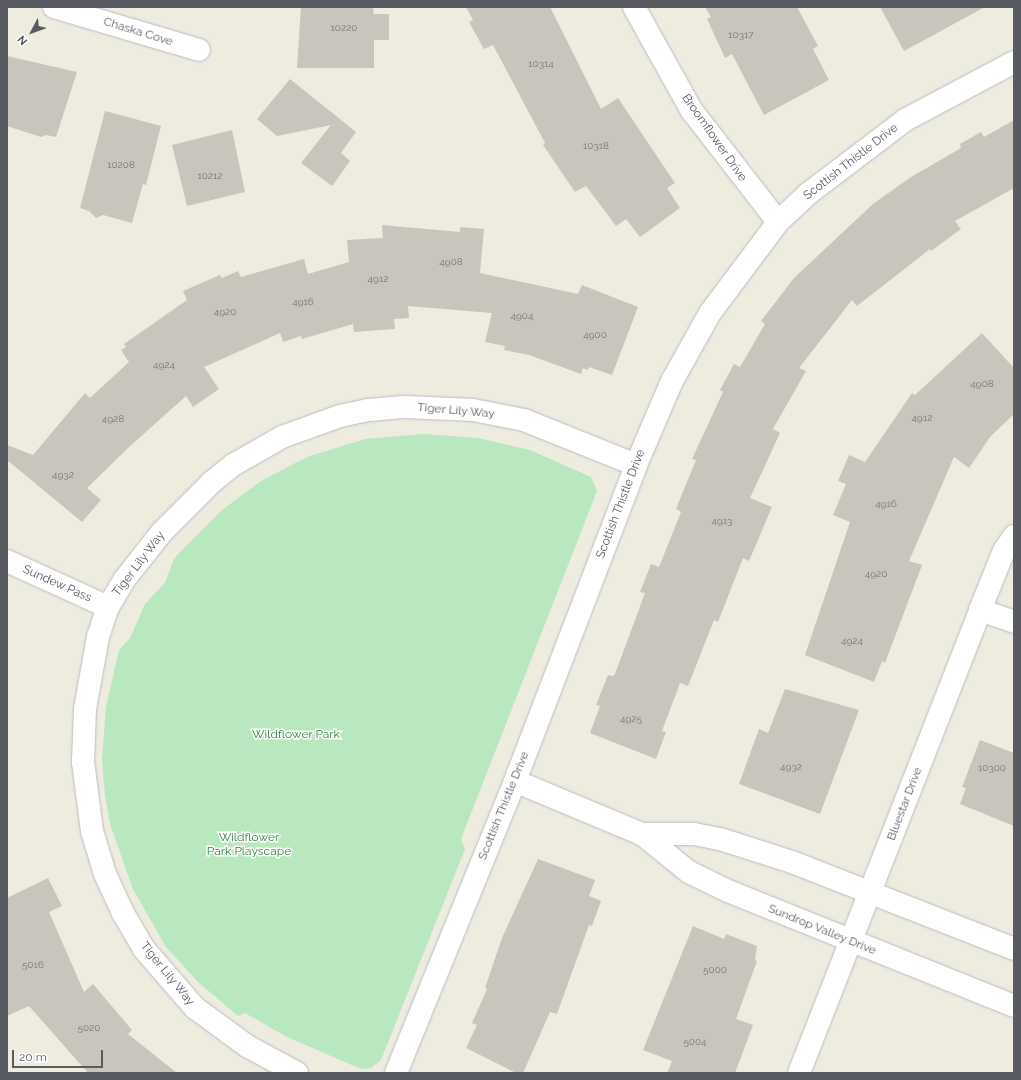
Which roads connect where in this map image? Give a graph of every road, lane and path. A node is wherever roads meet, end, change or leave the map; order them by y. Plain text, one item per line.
1 (54, 7) edge
2 (634, 7) edge
3 (199, 50) dead end
4 (1014, 62) edge
5 (778, 222) junction
6 (636, 465) junction
7 (1014, 536) edge
8 (7, 561) edge
9 (108, 607) junction
10 (980, 610) junction
11 (1014, 622) edge
12 (514, 781) junction
13 (642, 834) junction
14 (871, 892) junction
15 (851, 942) junction
16 (1014, 949) edge
17 (1014, 1006) edge
18 (297, 1073) edge
19 (396, 1073) edge
20 (799, 1073) edge

1 - 3 street, Chaska Cove
2 - 5 street, Broomflower Drive
4 - 5 street, Scottish Thistle Drive
5 - 6 street, Scottish Thistle Drive
6 - 9 street, Tiger Lily Way
6 - 12 street, Scottish Thistle Drive
7 - 10 street, Bluestar Drive
8 - 9 street, Sundew Pass
9 - 18 street, Tiger Lily Way
10 - 11 street
10 - 14 street, Bluestar Drive
12 - 13 street, Sundrop Valley Drive
12 - 19 street, Scottish Thistle Drive
13 - 14 street, Sundrop Valley Drive
13 - 15 street, Sundrop Valley Drive
14 - 15 street, Bluestar Drive
14 - 16 street, Sundrop Valley Drive
15 - 17 street, Sundrop Valley Drive
15 - 20 street, Bluestar Drive

